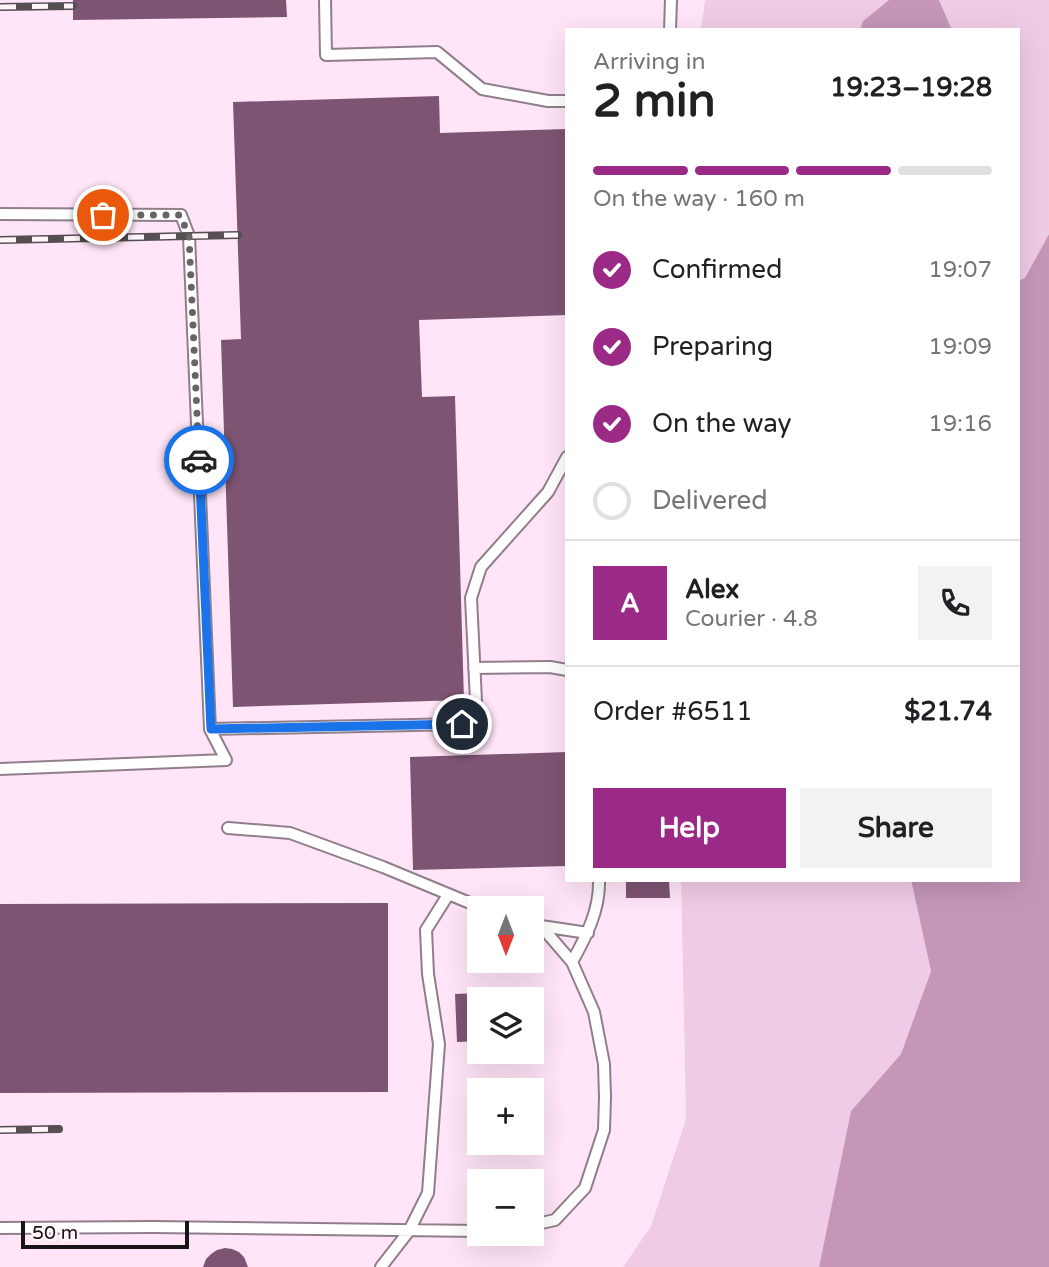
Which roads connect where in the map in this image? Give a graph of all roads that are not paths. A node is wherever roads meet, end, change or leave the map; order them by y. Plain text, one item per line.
1 (325, 0) edge
2 (671, 0) edge
3 (670, 28) edge
4 (548, 101) junction
5 (565, 101) edge
6 (565, 109) edge
7 (0, 214) edge
8 (565, 461) edge
9 (474, 668) junction
10 (565, 670) edge
11 (211, 729) junction
12 (0, 769) edge
13 (228, 828) dead end
14 (599, 882) edge
15 (448, 895) junction
16 (467, 902) edge
17 (544, 926) edge
18 (544, 933) edge
19 (588, 933) junction
20 (572, 962) junction
21 (544, 1222) edge
22 (0, 1228) edge
23 (409, 1231) junction
24 (467, 1231) edge
25 (382, 1267) edge

1 - 4 lane
2 - 3 lane
4 - 5 lane
4 - 6 lane
7 - 11 lane
8 - 9 lane
9 - 10 lane
9 - 11 lane
11 - 12 lane
13 - 15 lane
14 - 19 lane
15 - 16 lane
15 - 23 lane
17 - 19 lane
18 - 20 lane
19 - 20 lane
20 - 21 lane
22 - 23 lane
23 - 24 lane
23 - 25 lane

